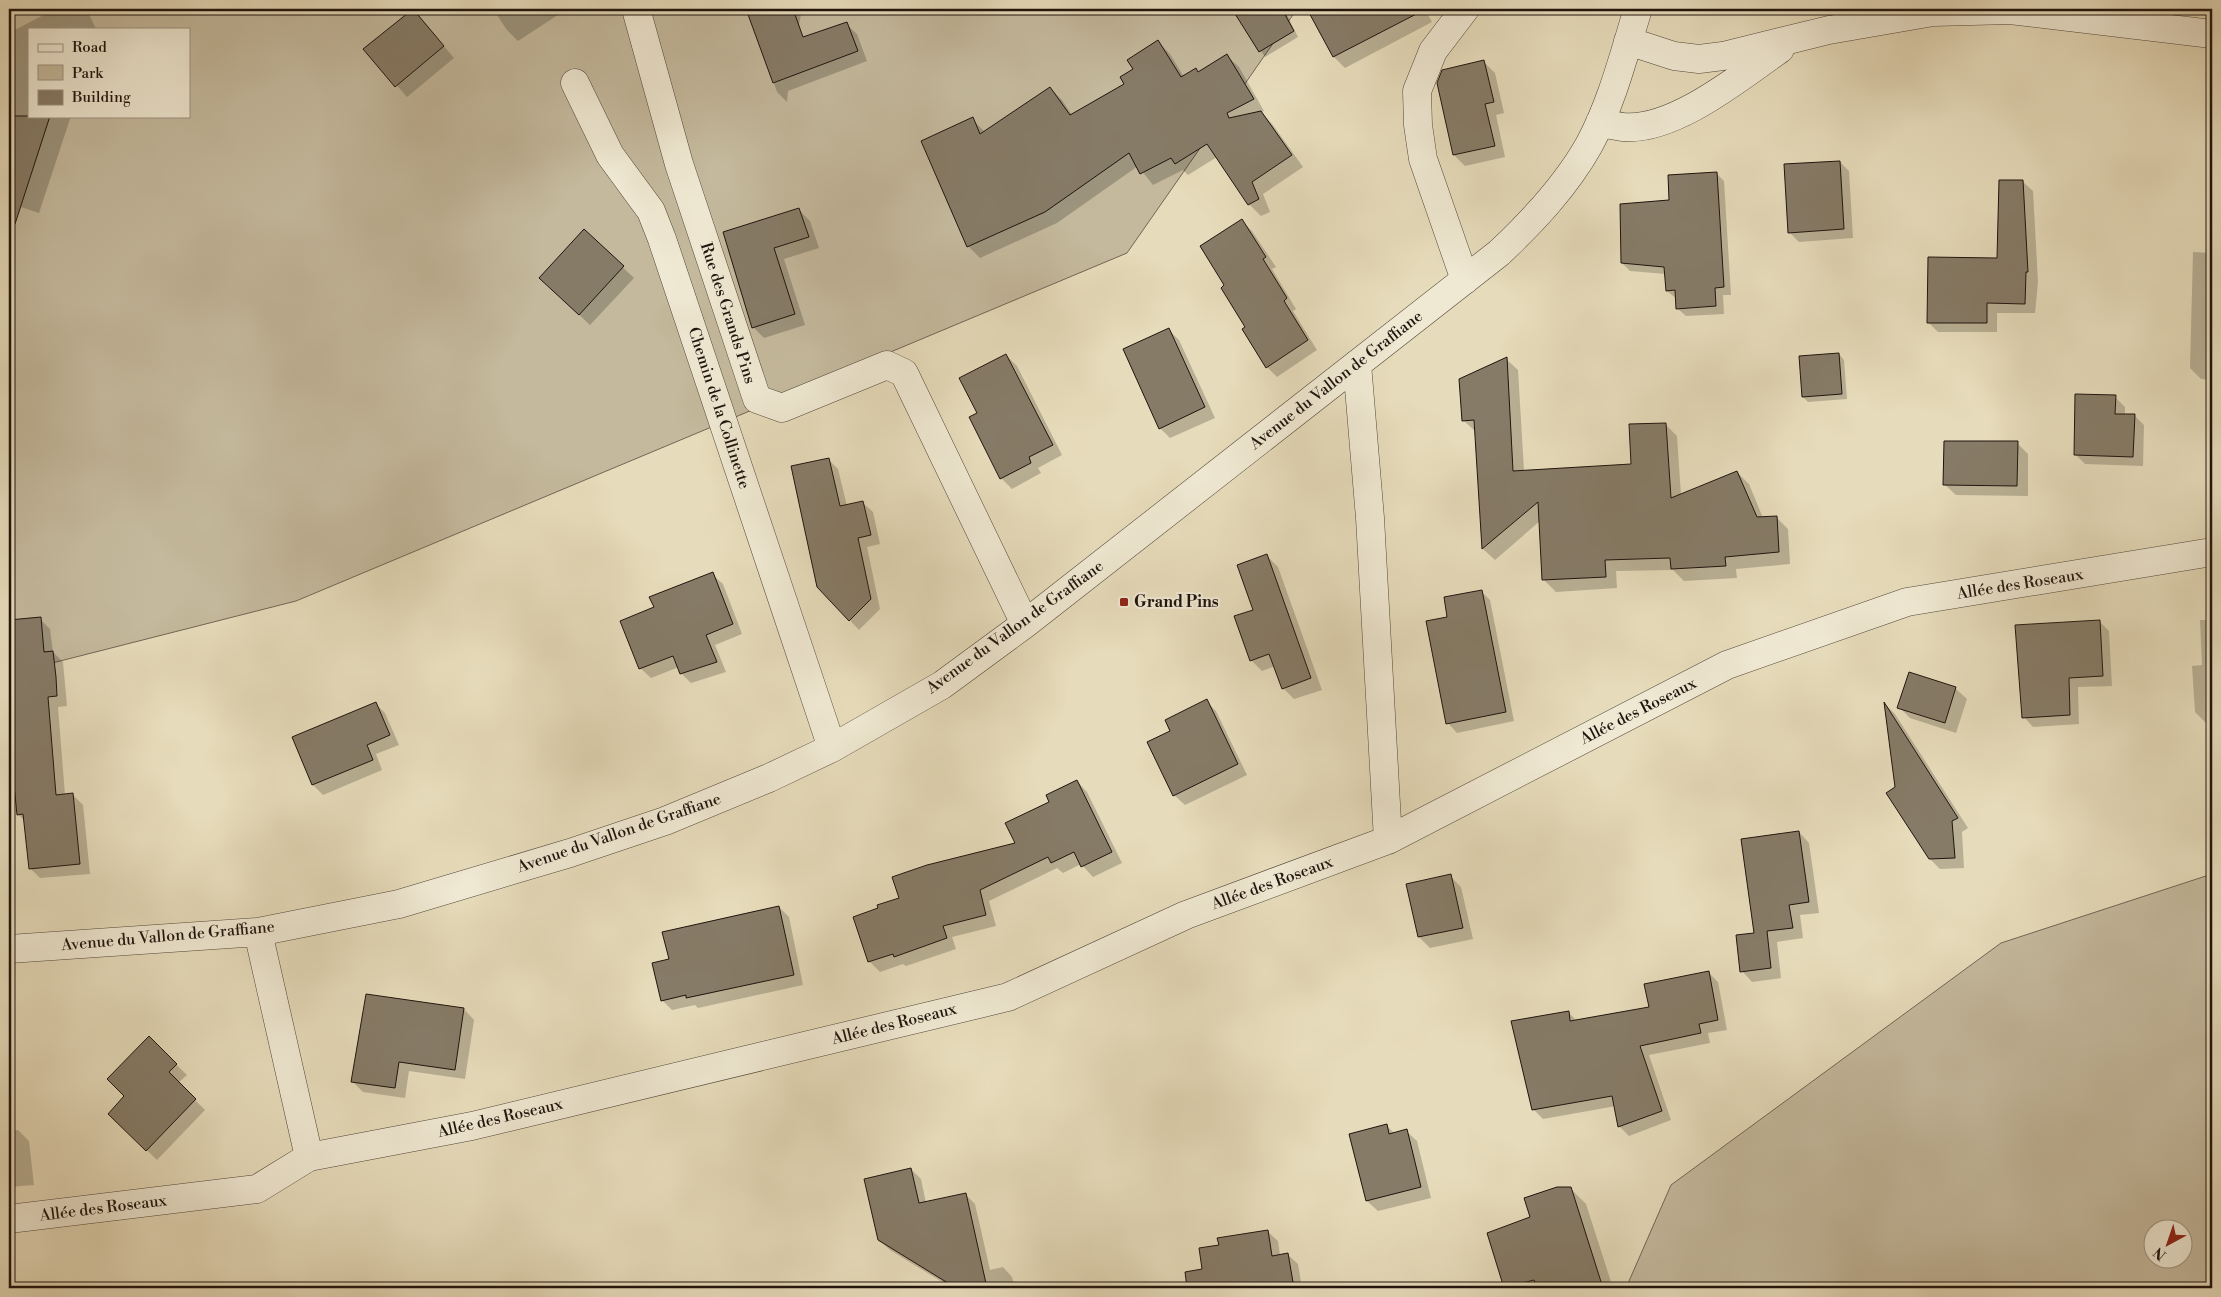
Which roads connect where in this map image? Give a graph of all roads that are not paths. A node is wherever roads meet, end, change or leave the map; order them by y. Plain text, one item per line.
1 (636, 9) edge
2 (1465, 9) edge
3 (1638, 9) edge
4 (2212, 34) edge
5 (1793, 39) junction
6 (1628, 41) junction
7 (575, 83) dead end
8 (1600, 122) junction
9 (1465, 280) junction
10 (1357, 364) junction
11 (2212, 552) edge
12 (1025, 624) junction
13 (832, 748) junction
14 (1388, 840) junction
15 (258, 932) junction
16 (9, 949) edge
17 (309, 1157) junction
18 (9, 1219) edge

1 - 12 street, Rue des Grands Pins
2 - 9 street
3 - 6 street, Avenue du Vallon de Graffiane
4 - 5 street
5 - 6 street
5 - 8 street
6 - 8 street, Avenue du Vallon de Graffiane
7 - 13 street, Chemin de la Collinette
8 - 9 street, Avenue du Vallon de Graffiane
9 - 10 street, Avenue du Vallon de Graffiane
10 - 12 street, Avenue du Vallon de Graffiane
10 - 14 street
11 - 14 street, Allée des Roseaux
12 - 13 street, Avenue du Vallon de Graffiane
13 - 15 street, Avenue du Vallon de Graffiane
14 - 17 street, Allée des Roseaux
15 - 16 street, Avenue du Vallon de Graffiane
15 - 17 street
17 - 18 street, Allée des Roseaux

